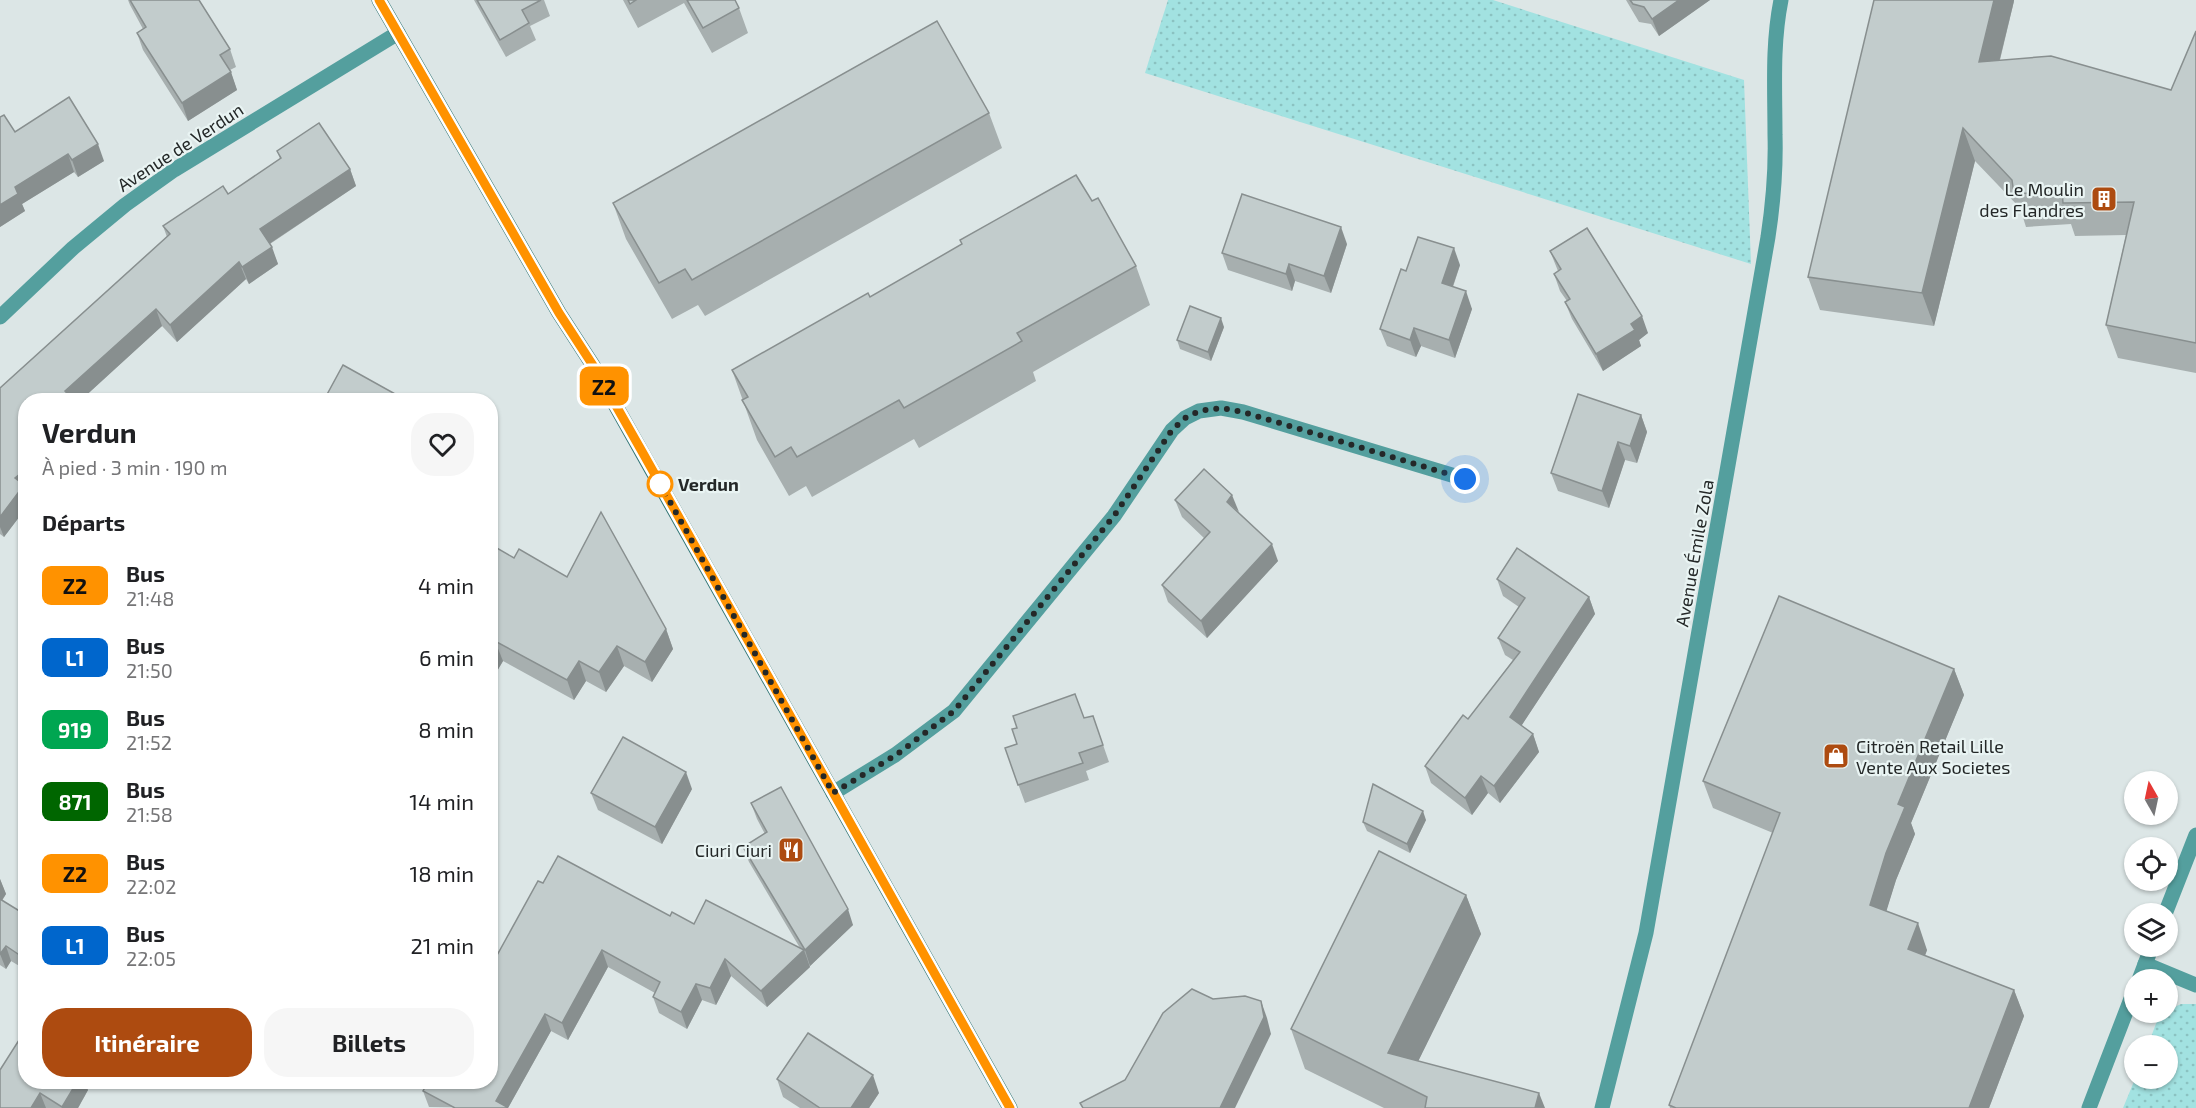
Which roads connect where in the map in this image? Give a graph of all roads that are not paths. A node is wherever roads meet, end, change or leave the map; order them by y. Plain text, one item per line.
1 (379, 0) edge
2 (1781, 0) edge
3 (398, 33) junction
4 (1, 315) edge
5 (1465, 479) dead end
6 (833, 793) junction
7 (2196, 836) edge
8 (2169, 903) edge
9 (2148, 957) edge
10 (2145, 964) junction
11 (2143, 969) edge
12 (2196, 986) edge
13 (2124, 1018) edge
14 (1010, 1108) edge
15 (1602, 1108) edge
16 (2089, 1108) edge

1 - 3 main road
2 - 15 street, Avenue Émile Zola
3 - 4 street, Avenue de Verdun
3 - 6 main road
5 - 6 street
6 - 14 main road
7 - 8 street
9 - 10 street
10 - 11 street
10 - 12 street
13 - 16 street

